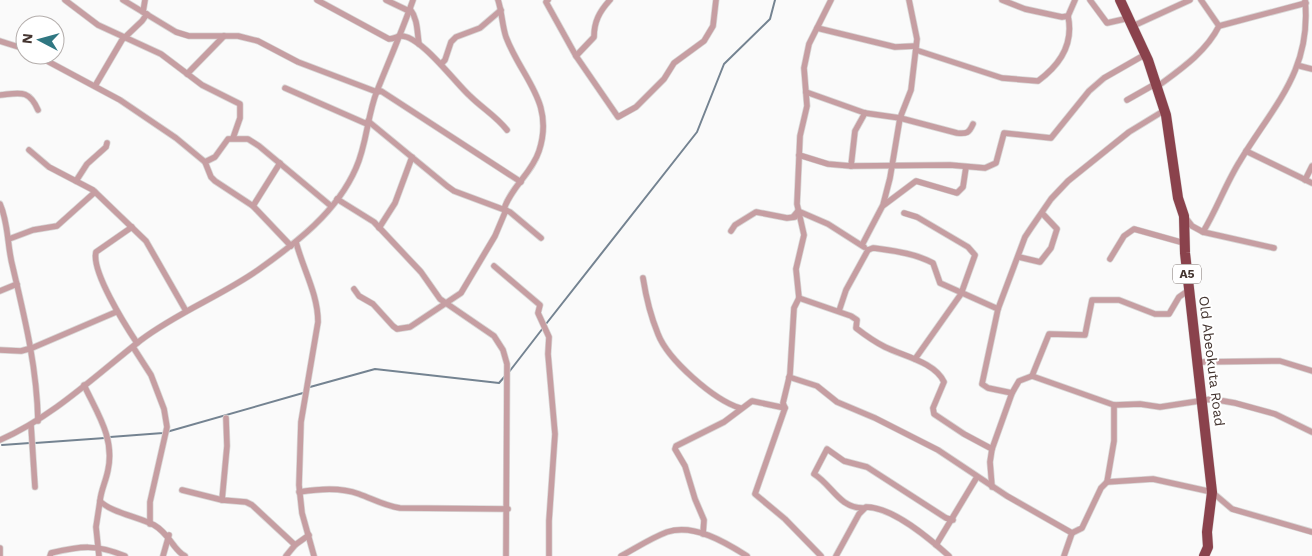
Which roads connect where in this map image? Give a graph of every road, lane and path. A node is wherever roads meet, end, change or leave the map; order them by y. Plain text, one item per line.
1 (64, 0) edge
2 (123, 0) edge
3 (145, 0) edge
4 (317, 0) edge
5 (386, 0) edge
6 (413, 0) edge
7 (498, 0) edge
8 (548, 0) edge
9 (610, 0) edge
10 (716, 0) edge
11 (831, 0) edge
12 (909, 0) edge
13 (1002, 0) edge
14 (1075, 0) edge
15 (1090, 0) edge
16 (1120, 0) edge
17 (1190, 0) edge
18 (1201, 0) edge
19 (1015, 2) edge
20 (1305, 2) edge
21 (409, 10) junction
22 (501, 10) junction
23 (144, 13) junction
24 (1068, 16) junction
25 (1131, 22) junction
26 (1220, 26) junction
27 (817, 28) junction
28 (224, 36) junction
29 (400, 36) junction
30 (124, 37) junction
31 (0, 41) edge
32 (419, 44) junction
33 (15, 46) edge
34 (916, 48) junction
35 (1146, 54) junction
36 (576, 56) junction
37 (441, 64) junction
38 (55, 65) edge
39 (1300, 66) junction
40 (1312, 69) edge
41 (186, 74) junction
42 (1157, 84) junction
43 (95, 86) junction
44 (285, 88) dead end
45 (377, 92) junction
46 (806, 92) junction
47 (0, 96) edge
48 (1127, 100) dead end
49 (38, 110) dead end
50 (1165, 110) junction
51 (865, 113) junction
52 (900, 118) junction
53 (368, 122) junction
54 (973, 124) dead end
55 (507, 130) dead end
56 (233, 138) junction
57 (106, 143) dead end
58 (29, 150) dead end
59 (1246, 151) junction
60 (799, 155) junction
61 (412, 158) junction
62 (206, 162) junction
63 (280, 163) junction
64 (851, 166) junction
65 (892, 166) junction
66 (1312, 166) edge
67 (966, 167) junction
68 (76, 180) junction
69 (1305, 180) junction
70 (521, 182) junction
71 (1312, 183) edge
72 (95, 192) junction
73 (337, 199) junction
74 (0, 204) edge
75 (883, 205) junction
76 (253, 206) junction
77 (331, 206) junction
78 (505, 209) junction
79 (798, 211) junction
80 (904, 213) dead end
81 (1042, 213) junction
82 (1184, 216) junction
83 (793, 217) junction
84 (801, 218) junction
85 (132, 227) junction
86 (379, 228) junction
87 (731, 231) dead end
88 (1203, 232) junction
89 (541, 238) dead end
90 (9, 240) junction
91 (1184, 243) junction
92 (293, 244) junction
93 (862, 245) junction
94 (1274, 248) dead end
95 (868, 250) junction
96 (1019, 257) junction
97 (1110, 259) dead end
98 (494, 266) dead end
99 (643, 278) dead end
100 (18, 284) junction
101 (354, 289) dead end
102 (1189, 290) junction
103 (0, 291) edge
104 (961, 294) junction
105 (799, 298) junction
106 (447, 305) junction
107 (998, 309) junction
108 (186, 310) junction
109 (839, 311) junction
110 (116, 312) junction
111 (135, 345) junction
112 (32, 348) junction
113 (0, 350) edge
114 (915, 359) junction
115 (1198, 362) junction
116 (1312, 371) edge
117 (1032, 376) junction
118 (789, 377) junction
119 (84, 385) junction
120 (1012, 393) junction
121 (1203, 400) junction
122 (1114, 405) junction
123 (740, 408) junction
124 (785, 408) junction
125 (226, 418) dead end
126 (38, 421) junction
127 (31, 425) junction
128 (1312, 432) edge
129 (0, 440) edge
130 (992, 449) junction
131 (977, 477) junction
132 (1107, 482) junction
133 (35, 487) dead end
134 (992, 487) junction
135 (182, 490) dead end
136 (300, 492) junction
137 (1212, 492) junction
138 (222, 500) junction
139 (100, 501) junction
140 (863, 508) junction
141 (508, 509) junction
142 (953, 520) junction
143 (150, 524) junction
144 (1312, 532) edge
145 (1072, 533) junction
146 (703, 534) junction
147 (168, 535) junction
148 (309, 535) junction
149 (295, 545) junction
150 (936, 545) junction
151 (98, 547) junction
152 (0, 548) edge
153 (0, 556) edge
154 (50, 556) edge
155 (99, 556) edge
156 (125, 556) edge
157 (163, 556) edge
158 (185, 556) edge
159 (286, 556) edge
160 (314, 556) edge
161 (506, 556) edge
162 (549, 556) edge
163 (621, 556) edge
164 (747, 556) edge
165 (821, 556) edge
166 (836, 556) edge
167 (949, 556) edge
168 (1064, 556) edge
169 (1204, 556) edge

1 - 30 street
2 - 23 street
3 - 23 street
4 - 29 street
5 - 21 street
6 - 21 street
7 - 22 street
8 - 36 street
9 - 36 street
10 - 36 street
11 - 27 street
12 - 34 street
13 - 19 street
14 - 24 street
15 - 25 street
16 - 25 highway, Old Abeokuta Road / A5
17 - 25 street
18 - 26 street
19 - 24 street
20 - 26 street
20 - 39 street
21 - 29 street
21 - 32 street
22 - 37 street
22 - 70 street
23 - 28 street
23 - 30 street
24 - 34 street
25 - 35 highway, Old Abeokuta Road / A5
26 - 42 street
27 - 34 street
27 - 46 street
28 - 41 street
28 - 45 street
29 - 32 street
29 - 45 street
30 - 41 street
30 - 43 street
31 - 33 street
32 - 37 street
34 - 52 street
35 - 42 highway, Old Abeokuta Road / A5
35 - 67 street
37 - 55 street
38 - 43 street
39 - 40 street
39 - 59 street
41 - 56 street
42 - 48 street
42 - 50 highway, Old Abeokuta Road / A5
43 - 62 street
44 - 53 street
45 - 53 street
45 - 70 street
46 - 51 street
46 - 60 street
47 - 49 street
50 - 81 street
50 - 82 highway, Old Abeokuta Road / A5
51 - 52 street
51 - 64 street
52 - 54 street
52 - 65 street
53 - 61 street
53 - 73 street
56 - 62 street
56 - 63 street
57 - 68 street
58 - 68 street
59 - 69 street
59 - 88 street
60 - 64 street
60 - 79 street
61 - 78 street
61 - 86 street
62 - 76 street
63 - 76 street
63 - 77 street
64 - 65 street
65 - 67 street
65 - 75 street
66 - 69 street
67 - 75 street
68 - 72 street
69 - 71 street
70 - 78 street
72 - 85 street
72 - 90 street
73 - 77 street
73 - 86 street
74 - 90 street
75 - 93 street
76 - 92 street
77 - 92 street
78 - 89 street
78 - 106 street
79 - 83 street
79 - 84 street
79 - 93 street
80 - 104 street
81 - 96 street
81 - 96 street
82 - 88 street
82 - 91 highway, Old Abeokuta Road / A5
83 - 84 street
83 - 87 street
84 - 105 street
85 - 108 street
85 - 110 street
86 - 106 street
88 - 94 street
90 - 100 street
91 - 97 street
91 - 102 highway, Old Abeokuta Road / A5
92 - 108 street
92 - 136 street
93 - 95 street
95 - 104 street
95 - 109 street
96 - 107 street
98 - 162 street
99 - 123 street
100 - 103 street
100 - 112 street
101 - 106 street
102 - 115 highway, Old Abeokuta Road / A5
102 - 117 street
104 - 107 street
104 - 114 street
105 - 109 street
105 - 118 street
106 - 141 street
107 - 120 street
108 - 111 street
109 - 114 street
110 - 111 street
110 - 112 street
111 - 119 street
111 - 143 street
112 - 113 street
112 - 126 street
114 - 130 street
115 - 116 street
115 - 121 highway, Old Abeokuta Road / A5
117 - 120 street
117 - 122 street
118 - 124 street
118 - 131 street
119 - 126 street
119 - 139 street
120 - 130 street
121 - 122 street
121 - 128 street
121 - 137 highway, Old Abeokuta Road / A5
122 - 132 street
123 - 124 street
123 - 146 street
124 - 165 street
125 - 138 street
126 - 127 street
127 - 129 street
127 - 133 street
130 - 134 street
131 - 134 street
131 - 142 street
132 - 137 street
132 - 145 street
134 - 145 street
135 - 138 street
136 - 141 street
136 - 148 street
137 - 144 street
137 - 169 highway, Old Abeokuta Road / A5
138 - 149 street
139 - 143 street
139 - 151 street
140 - 142 street
140 - 150 street
140 - 166 street
141 - 161 street
142 - 150 street
143 - 147 street
145 - 168 street
146 - 163 street
146 - 164 street
147 - 157 street
147 - 158 street
148 - 149 street
148 - 160 street
149 - 159 street
150 - 167 street
151 - 154 street
151 - 155 street
151 - 156 street
152 - 153 street

